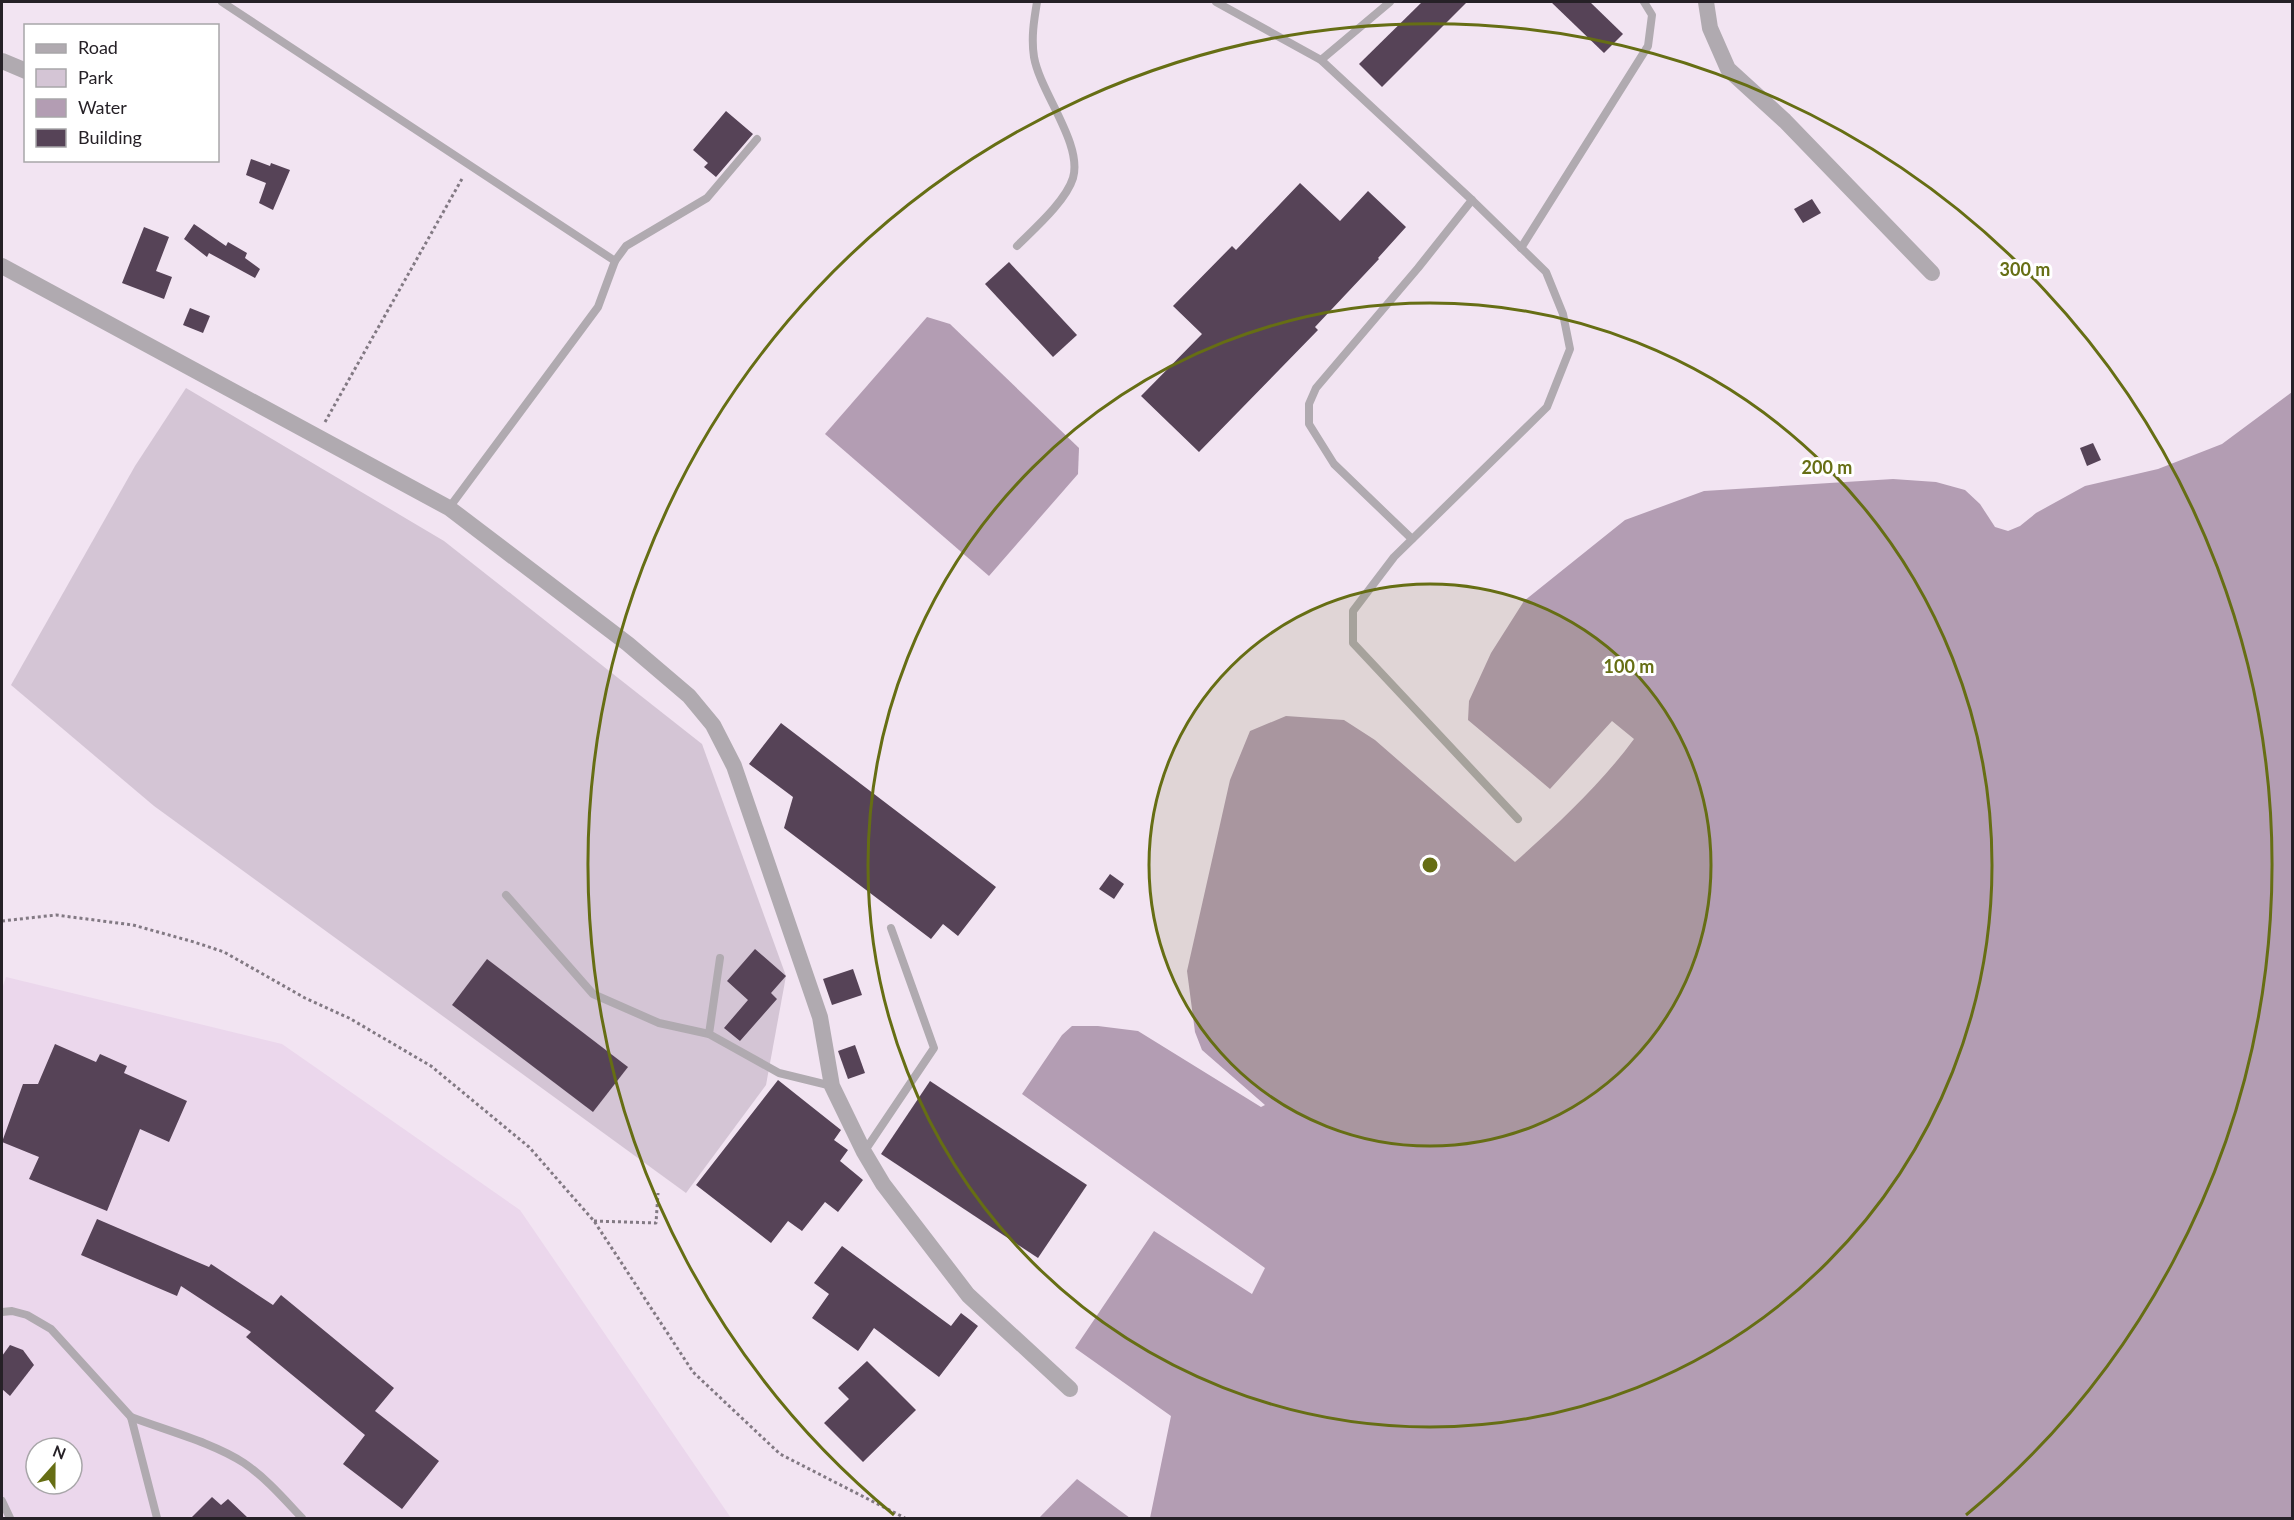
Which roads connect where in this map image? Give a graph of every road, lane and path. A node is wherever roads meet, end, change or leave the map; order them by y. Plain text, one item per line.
1 (222, 2) edge
2 (1037, 2) edge
3 (1216, 2) edge
4 (1390, 2) edge
5 (1644, 2) edge
6 (1706, 2) edge
7 (2, 60) edge
8 (1321, 60) junction
9 (24, 70) edge
10 (757, 140) dead end
11 (470, 165) junction
12 (1472, 200) junction
13 (1017, 246) dead end
14 (1521, 248) junction
15 (615, 261) junction
16 (2, 266) edge
17 (1932, 273) dead end
18 (316, 437) junction
19 (449, 508) junction
20 (1412, 539) junction
21 (1518, 819) dead end
22 (506, 896) dead end
23 (2, 921) edge
24 (891, 928) dead end
25 (720, 957) dead end
26 (709, 1034) junction
27 (832, 1086) junction
28 (864, 1152) junction
29 (658, 1193) dead end
30 (594, 1221) junction
31 (2, 1312) edge
32 (1070, 1389) dead end
33 (131, 1417) junction
34 (2, 1501) edge
35 (10, 1518) edge
36 (157, 1518) edge
37 (302, 1518) edge
38 (906, 1518) edge

1 - 11 lane
2 - 13 lane
3 - 8 lane
4 - 8 lane
5 - 14 lane
6 - 17 street
7 - 9 street
8 - 12 lane
10 - 15 lane
11 - 15 lane
11 - 18 path
12 - 14 lane
12 - 20 lane
14 - 20 lane
15 - 19 lane
16 - 18 street
18 - 19 street
19 - 27 street
20 - 21 lane
22 - 26 lane
23 - 30 path
24 - 28 lane
25 - 26 lane
26 - 27 lane
27 - 28 street
28 - 32 street
29 - 30 path
30 - 38 path
31 - 33 lane
33 - 36 lane
33 - 37 lane
34 - 35 lane

